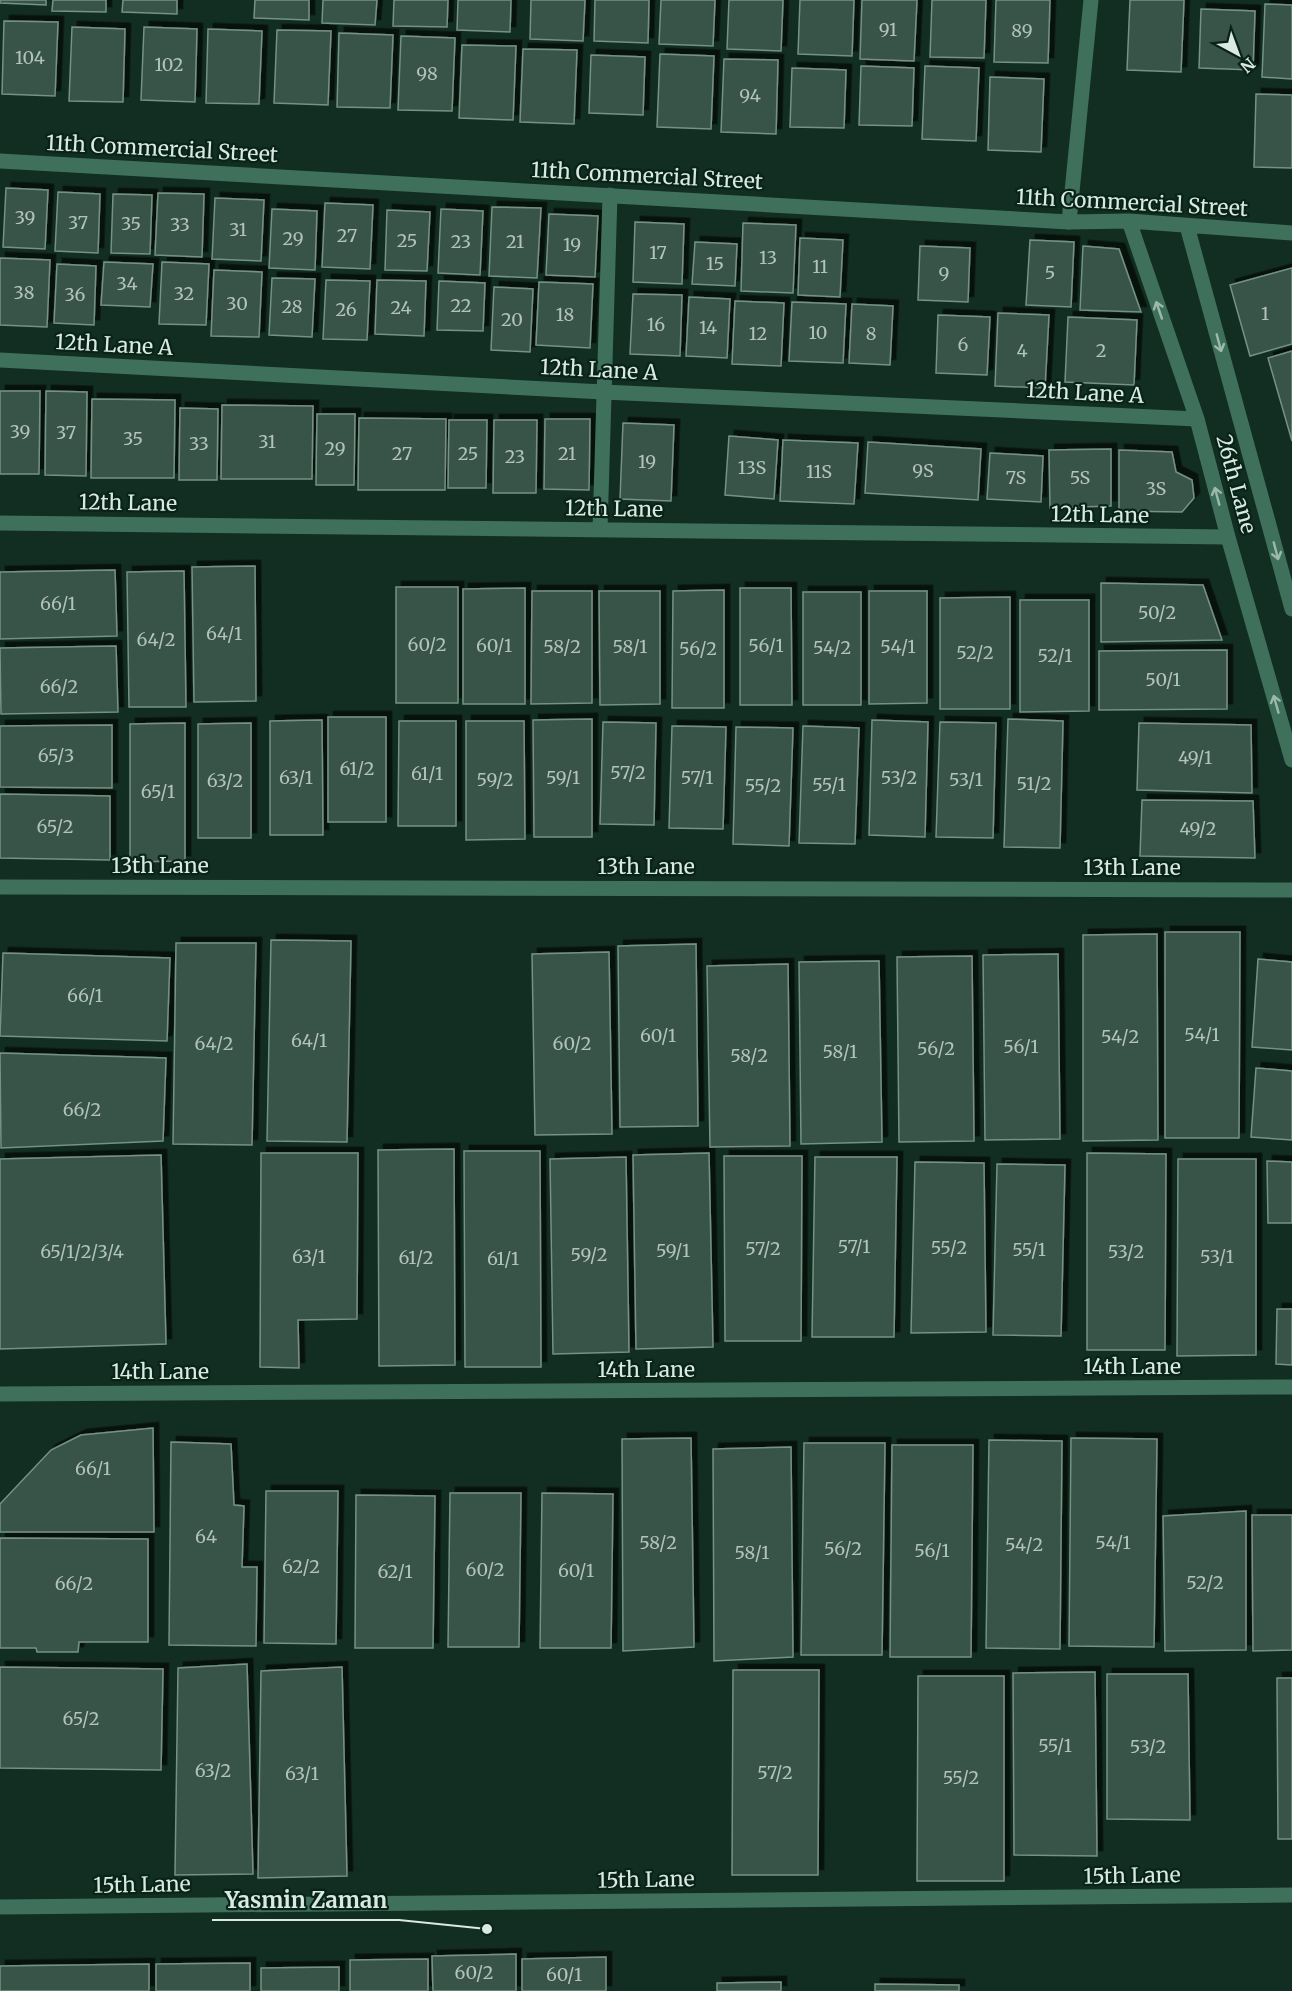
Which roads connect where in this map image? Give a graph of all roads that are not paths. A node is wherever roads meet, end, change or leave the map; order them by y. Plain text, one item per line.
1 (1091, 0) edge
2 (0, 161) edge
3 (610, 195) junction
4 (1129, 221) junction
5 (1069, 222) junction
6 (1187, 226) junction
7 (1292, 233) edge
8 (0, 360) edge
9 (603, 392) junction
10 (1197, 419) junction
11 (0, 523) edge
12 (600, 530) junction
13 (1228, 537) junction
14 (1292, 609) edge
15 (1292, 760) edge
16 (0, 886) edge
17 (1292, 890) edge
18 (1292, 1387) edge
19 (0, 1394) edge
20 (1292, 1895) edge
21 (0, 1907) edge

1 - 5 street
2 - 3 street, 11th Commercial Street
3 - 5 street, 11th Commercial Street
3 - 9 street
4 - 5 street, 11th Commercial Street
4 - 6 street, 11th Commercial Street
10 -> 4 street, 26th Lane
6 - 7 street, 11th Commercial Street
6 -> 14 street
8 - 9 street, 12th Lane A
9 - 10 street, 12th Lane A
9 - 12 street
13 -> 10 street, 26th Lane
11 - 12 street, 12th Lane
12 - 13 street, 12th Lane
15 -> 13 street, 26th Lane
16 - 17 street, 13th Lane
18 - 19 street, 14th Lane
20 - 21 street, 15th Lane

